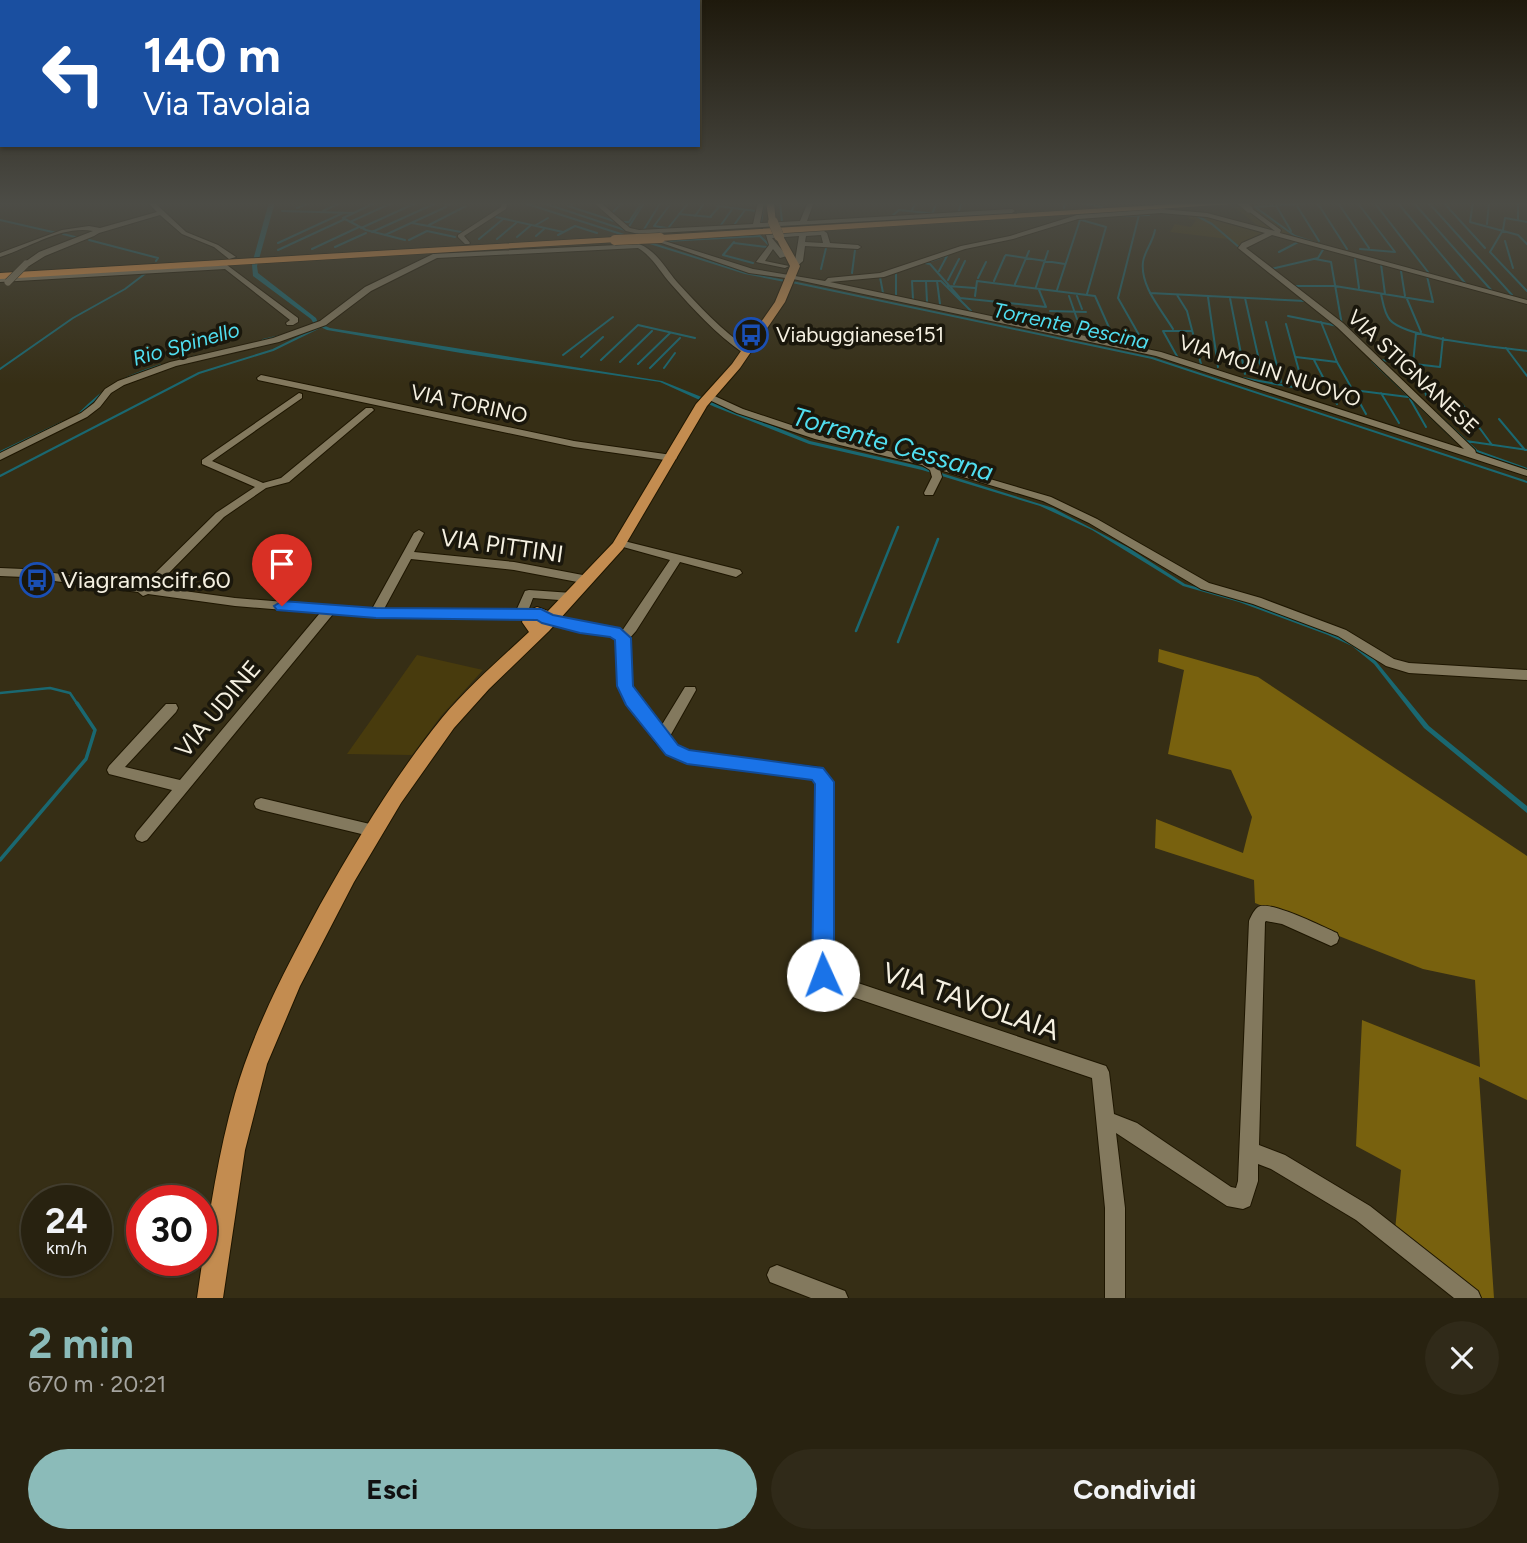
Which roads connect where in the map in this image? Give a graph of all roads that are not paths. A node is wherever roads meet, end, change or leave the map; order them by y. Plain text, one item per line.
1 (28, 263) edge
2 (221, 263) edge
3 (423, 263) edge
4 (658, 263) edge
5 (727, 263) edge
6 (769, 263) edge
7 (789, 263) edge
8 (796, 263) edge
9 (916, 263) edge
10 (1261, 263) edge
11 (1382, 263) edge
12 (790, 266) junction
13 (2, 278) edge
14 (790, 280) junction
15 (0, 287) edge
16 (1527, 302) edge
17 (290, 323) dead end
18 (318, 325) joint
19 (746, 351) junction
20 (261, 378) dead end
21 (299, 396) dead end
22 (705, 399) junction
23 (369, 410) dead end
24 (1476, 455) junction
25 (0, 457) edge
26 (672, 458) junction
27 (919, 461) junction
28 (1527, 473) edge
29 (262, 486) junction
30 (929, 493) dead end
31 (419, 533) dead end
32 (620, 543) junction
33 (409, 555) junction
34 (676, 559) junction
35 (0, 572) edge
36 (736, 573) dead end
37 (589, 580) junction
38 (143, 592) junction
39 (569, 600) junction
40 (329, 610) junction
41 (376, 613) junction
42 (535, 620) junction
43 (623, 638) junction
44 (1527, 675) edge
45 (691, 690) dead end
46 (171, 708) dead end
47 (661, 739) junction
48 (183, 786) junction
49 (261, 803) dead end
50 (374, 831) junction
51 (142, 836) dead end
52 (1331, 938) dead end
53 (1106, 1120) junction
54 (1248, 1159) junction
55 (777, 1275) dead end
56 (210, 1298) edge
57 (838, 1298) edge
58 (1115, 1298) edge
59 (1471, 1298) edge

1 - 13 street, bridge
2 - 13 highway, bridge
3 - 18 street
4 - 19 street
5 - 14 street
6 - 12 street
7 - 12 main road, bridge
8 - 12 street
9 - 14 street
10 - 24 street, VIA STIGNANESE
11 - 16 street
12 - 14 main road
13 - 15 street
13 - 17 street
14 - 19 main road
14 - 24 street, VIA MOLIN NUOVO
18 - 25 street
19 - 22 main road
20 - 26 street, VIA TORINO
21 - 29 street
22 - 26 main road
22 - 27 street
23 - 29 street
24 - 28 street, VIA MOLIN NUOVO
26 - 32 main road
27 - 30 street
27 - 44 street
29 - 38 street
31 - 33 street
32 - 34 street
32 - 37 main road
33 - 37 street, VIA PITTINI
33 - 41 street
34 - 36 street
34 - 43 street
35 - 38 street
37 - 39 main road
38 - 40 street
39 - 42 main road
39 - 42 street
40 - 41 street
40 - 48 street, VIA UDINE
41 - 42 street
42 - 43 street
42 - 50 main road
43 - 47 street, VIA TAVOLAIA
45 - 47 street
46 - 48 street
47 - 53 street, VIA TAVOLAIA
48 - 51 street, VIA UDINE
49 - 50 street
50 - 56 main road
52 - 54 street
53 - 54 street
53 - 58 street, VIA TAVOLAIA
54 - 59 street
55 - 57 street

